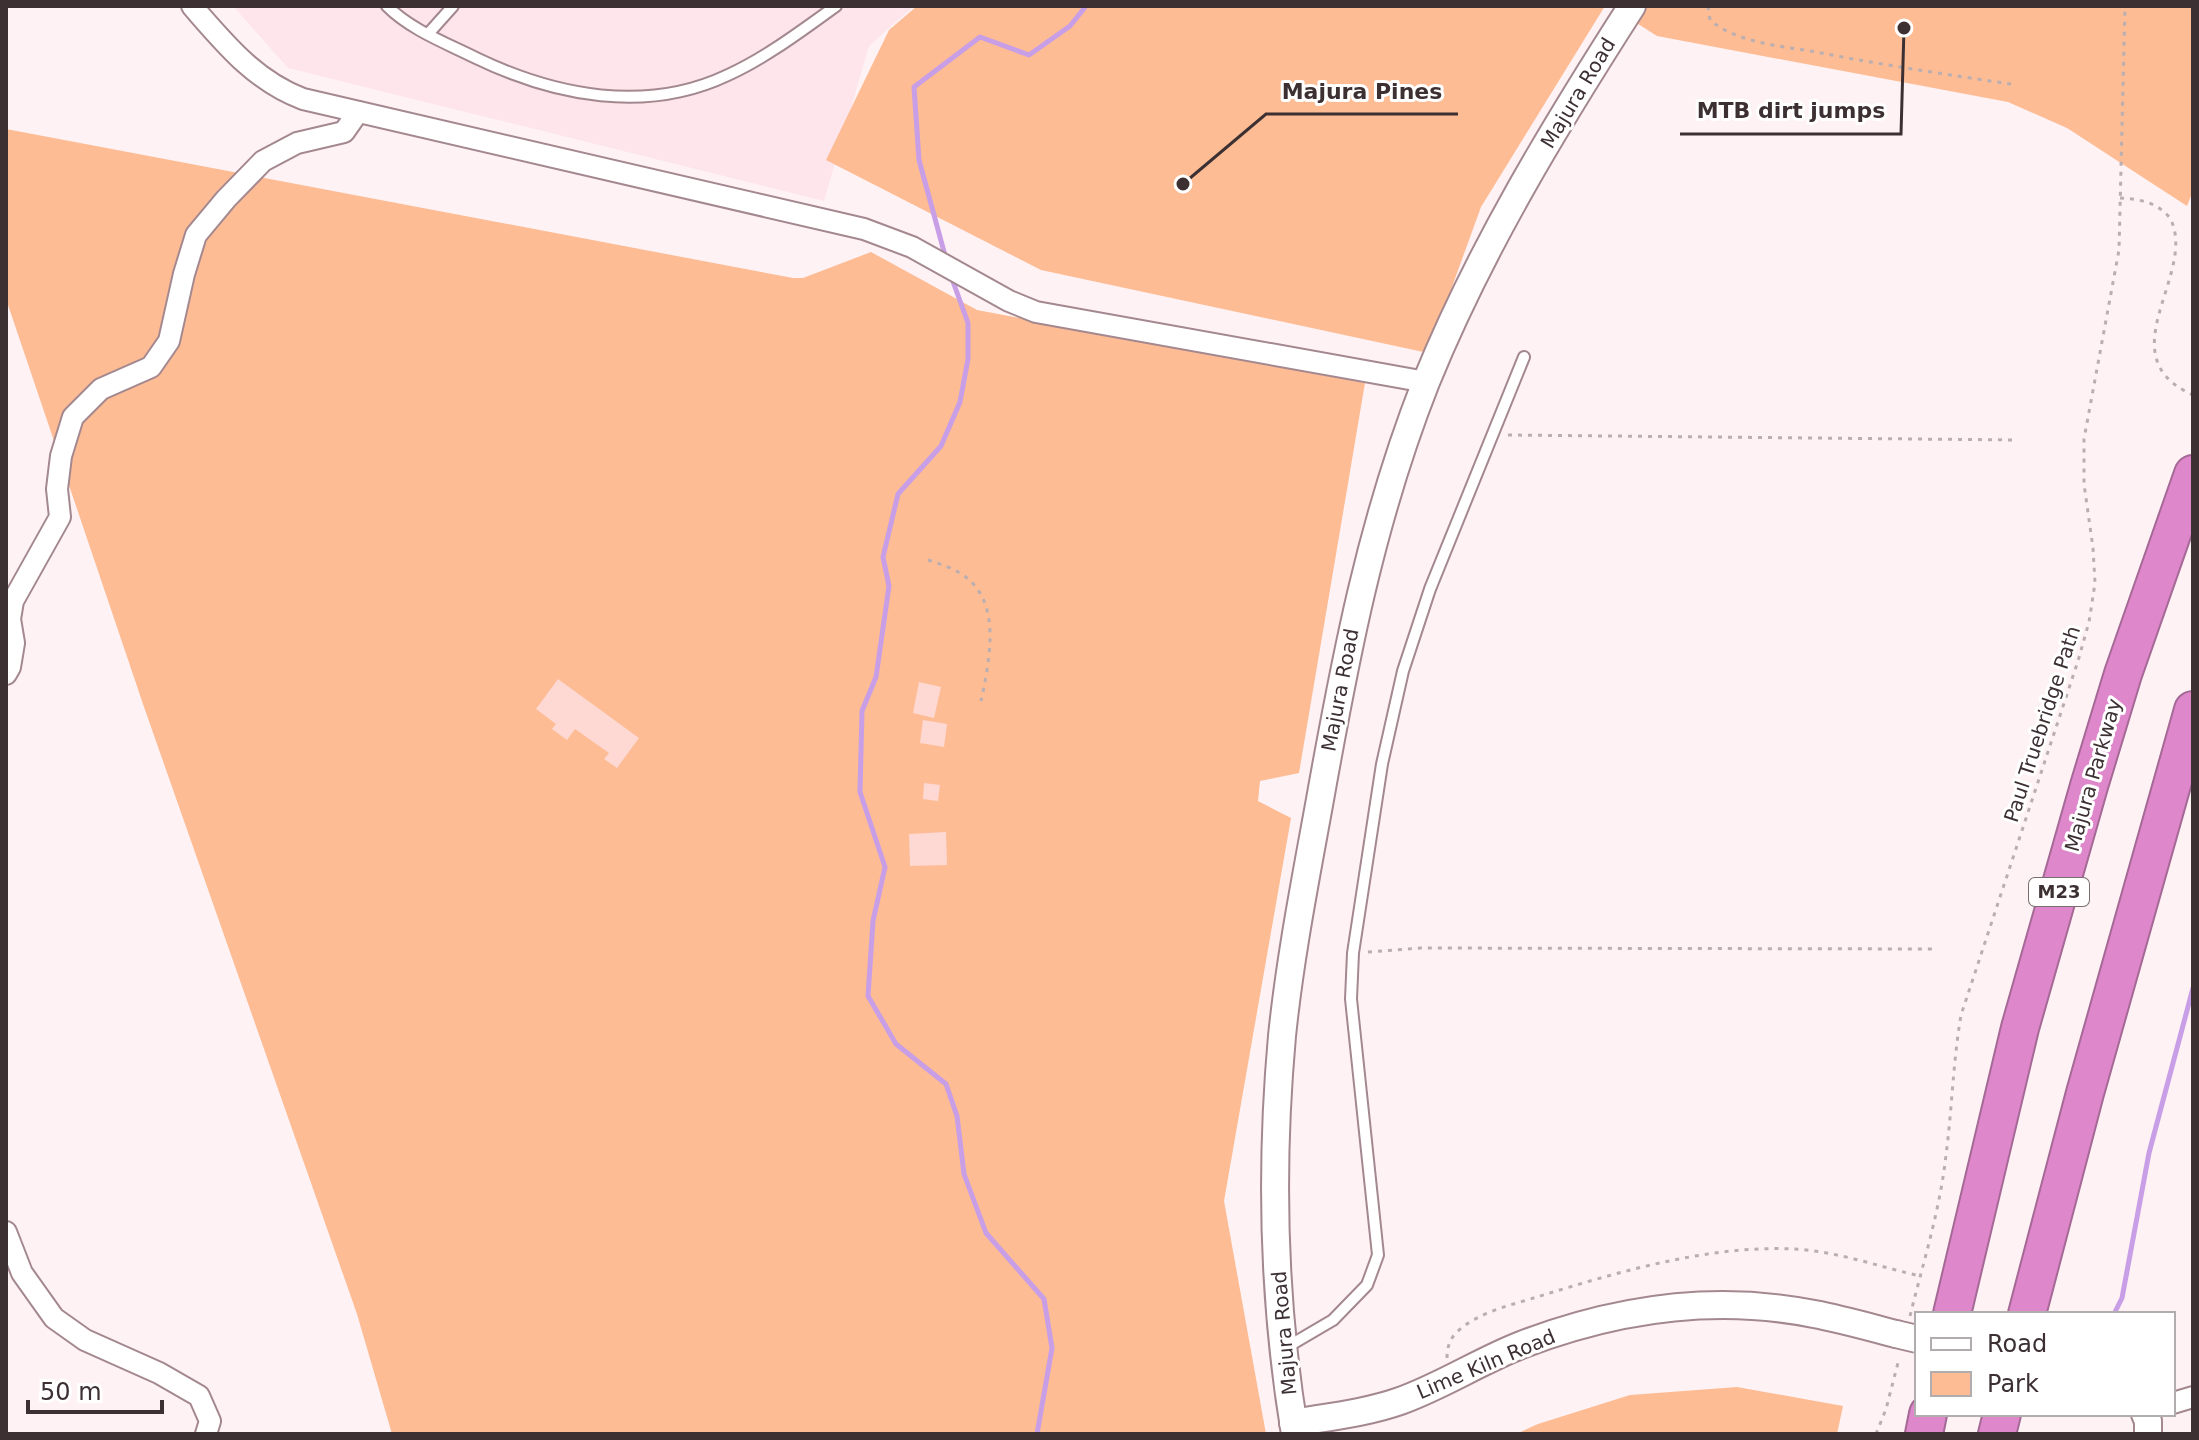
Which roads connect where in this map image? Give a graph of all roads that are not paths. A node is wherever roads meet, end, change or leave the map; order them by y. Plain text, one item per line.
1 (192, 6) edge
2 (387, 6) edge
3 (453, 6) edge
4 (836, 6) edge
5 (1632, 6) edge
6 (428, 34) junction
7 (358, 112) junction
8 (1524, 357) dead end
9 (1426, 382) junction
10 (2193, 475) edge
11 (6, 674) edge
12 (2193, 710) edge
13 (6, 1232) edge
14 (1952, 1312) edge
15 (2028, 1312) edge
16 (1905, 1338) edge
17 (1282, 1350) junction
18 (1294, 1429) edge
19 (206, 1434) edge

1 - 7 street
2 - 6 lane
3 - 6 lane
4 - 6 lane
5 - 9 street, Majura Road
7 - 9 street
7 - 11 street
8 - 17 lane
9 - 17 street, Majura Road
10 - 14 highway, Majura Parkway / M23
12 - 15 highway
13 - 19 street
16 - 18 street, Lime Kiln Road
17 - 18 street, Majura Road

